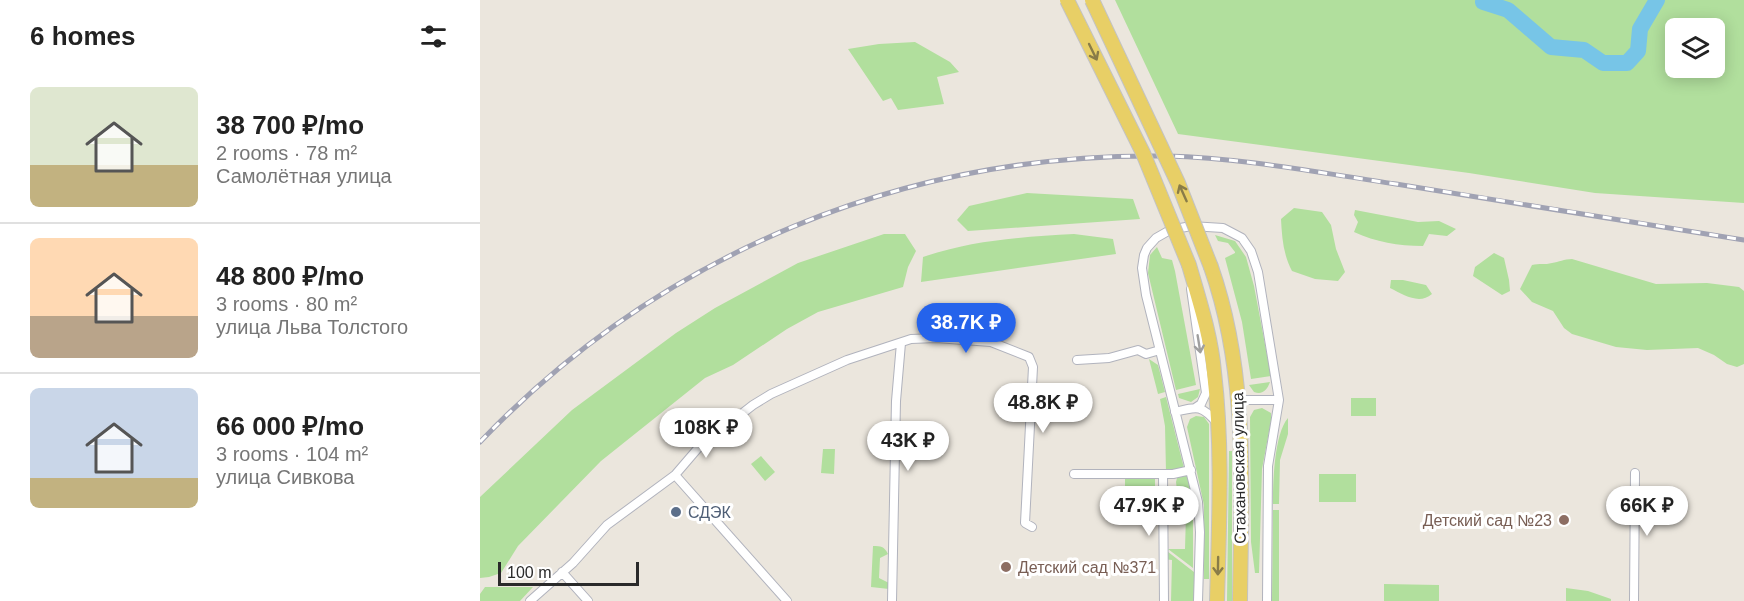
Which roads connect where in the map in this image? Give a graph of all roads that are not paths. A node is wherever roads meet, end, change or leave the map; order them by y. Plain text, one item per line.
1 (1067, 0) edge
2 (1092, 0) edge
3 (1189, 265) junction
4 (901, 343) junction
5 (1160, 350) junction
6 (1077, 360) dead end
7 (1239, 400) junction
8 (1279, 400) junction
9 (1195, 408) junction
10 (1175, 412) junction
11 (1218, 424) junction
12 (1191, 470) junction
13 (1074, 474) dead end
14 (1163, 474) junction
15 (1635, 474) dead end
16 (675, 475) junction
17 (1032, 527) dead end
18 (562, 572) junction
19 (530, 601) edge
20 (588, 601) edge
21 (787, 601) edge
22 (892, 601) edge
23 (1164, 601) edge
24 (1198, 601) edge
25 (1217, 601) edge
26 (1240, 601) edge
27 (1267, 601) edge
28 (1634, 601) edge

1 -> 3 main road, Стахановская улица, bridge
7 -> 2 main road, Стахановская улица, bridge
3 -> 9 street
3 - 11 main road, Стахановская улица
4 - 16 street
4 - 17 street
4 - 22 street
5 - 6 street
5 - 8 street
5 - 10 street
7 - 8 street
7 - 26 main road, Стахановская улица
8 - 27 street
9 - 10 street
9 - 11 street
10 - 12 street
11 -> 25 main road, Стахановская улица
12 - 14 street
12 - 24 street
13 - 14 street
14 - 23 street
15 - 28 street
16 - 18 street
16 - 21 street
18 - 19 street
18 - 20 street

